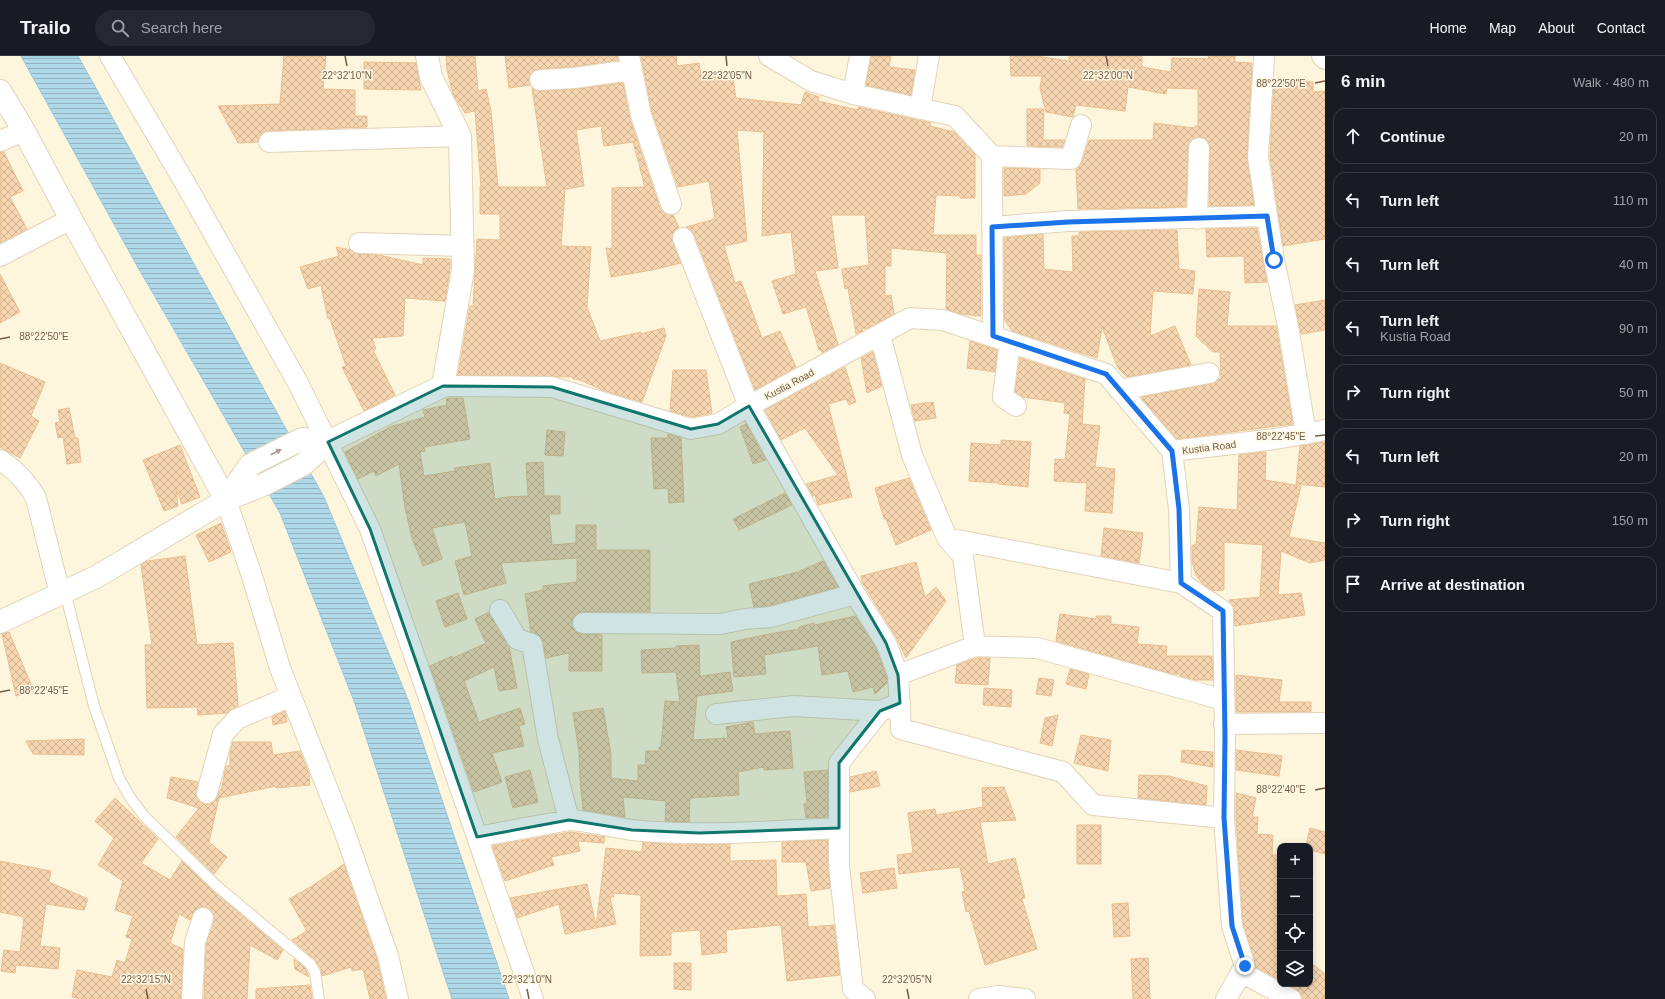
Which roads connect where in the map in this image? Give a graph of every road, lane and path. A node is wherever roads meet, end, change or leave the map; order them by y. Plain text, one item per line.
1 (110, 56) edge
2 (427, 56) edge
3 (769, 56) edge
4 (860, 56) edge
5 (929, 56) edge
6 (1322, 56) edge
7 (1264, 58) dead end
8 (1325, 59) edge
9 (630, 63) edge
10 (540, 80) dead end
11 (0, 91) edge
12 (853, 94) junction
13 (920, 109) junction
14 (1081, 125) dead end
15 (24, 131) junction
16 (460, 136) junction
17 (0, 142) edge
18 (269, 142) dead end
19 (1199, 148) dead end
20 (992, 156) junction
21 (671, 204) dead end
22 (1267, 216) junction
23 (71, 219) junction
24 (1198, 219) junction
25 (992, 227) junction
26 (683, 238) dead end
27 (359, 242) dead end
28 (462, 246) junction
29 (0, 256) edge
30 (880, 335) junction
31 (1002, 340) junction
32 (1209, 373) dead end
33 (443, 386) junction
34 (1119, 390) junction
35 (749, 406) junction
36 (1016, 406) dead end
37 (1316, 432) edge
38 (328, 442) junction
39 (1172, 451) junction
40 (0, 460) edge
41 (226, 500) junction
42 (947, 538) junction
43 (1181, 583) junction
44 (63, 593) junction
45 (855, 594) junction
46 (500, 610) dead end
47 (0, 622) edge
48 (583, 623) dead end
49 (975, 646) junction
50 (898, 675) junction
51 (292, 696) junction
52 (1224, 700) junction
53 (900, 704) junction
54 (880, 711) junction
55 (716, 714) dead end
56 (1325, 723) edge
57 (1224, 724) junction
58 (207, 793) dead end
59 (1224, 818) junction
60 (569, 820) junction
61 (839, 828) junction
62 (477, 837) junction
63 (203, 918) dead end
64 (1242, 972) junction
65 (1229, 997) edge
66 (192, 999) edge
67 (319, 999) edge
68 (398, 999) edge
69 (533, 999) edge
70 (865, 999) edge
71 (979, 999) edge
72 (1025, 999) edge
73 (1291, 999) edge

1 - 38 street
2 - 16 street
3 - 12 street
4 - 12 street
5 - 13 street
6 - 8 street
7 - 22 street
9 - 10 street
9 - 21 street
11 - 15 street
12 - 13 street
13 - 20 street
14 - 20 street
15 - 17 street
15 - 23 street
16 - 18 street
16 - 28 street
19 - 24 street
20 - 25 street
22 - 24 street
22 - 37 street
23 - 29 street
23 - 41 street
24 - 25 street
25 - 31 street
26 - 35 street
27 - 28 street
28 - 33 street
30 - 31 street, Kustia Road
30 - 35 street, Kustia Road
30 - 42 street
31 - 34 street, Kustia Road
31 - 36 street
32 - 34 street
33 - 35 street, Kustia Road
33 - 38 street
34 - 39 street, Kustia Road
35 - 45 street
37 - 39 street, Kustia Road
38 - 41 street
41 -> 38 street
38 - 62 street
39 - 43 street
40 - 44 street
41 - 44 street
41 - 51 street
42 - 43 street
42 - 49 street
43 - 52 street
44 - 47 street
44 - 67 lane
45 - 48 street
45 - 50 street
46 - 60 street
49 - 50 street
49 - 52 street
50 - 53 street
51 - 58 street
51 - 68 street
52 - 57 street
53 - 54 street
53 - 59 street
54 - 55 street
54 - 61 street
56 - 57 street
57 - 59 street
59 - 64 street
60 - 61 street
60 - 62 street
61 - 70 street
62 - 69 street
63 - 66 street
64 - 65 street
64 - 73 street
71 - 72 street

